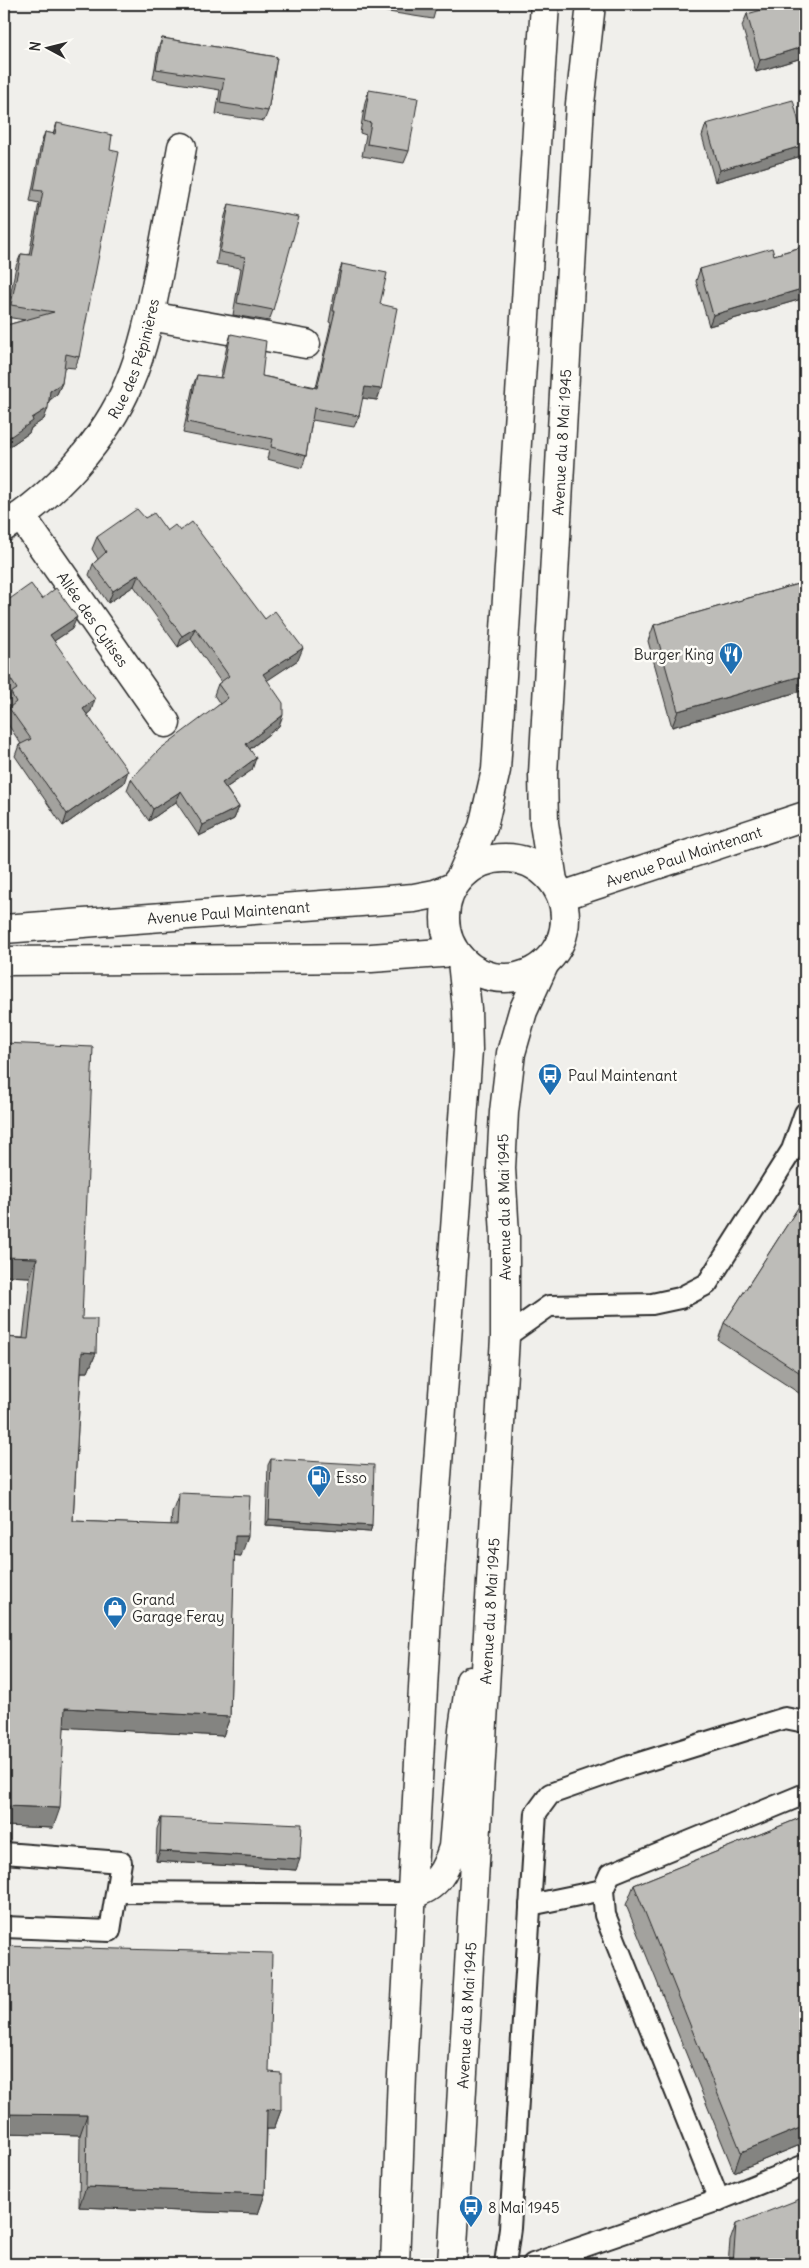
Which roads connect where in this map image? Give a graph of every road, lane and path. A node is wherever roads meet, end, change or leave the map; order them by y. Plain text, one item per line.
1 (546, 4) edge
2 (591, 4) edge
3 (182, 147) dead end
4 (150, 316) junction
5 (306, 344) dead end
6 (12, 521) edge
7 (166, 723) dead end
8 (805, 816) edge
9 (458, 880) junction
10 (558, 888) junction
11 (4, 929) edge
12 (458, 957) junction
13 (4, 961) edge
14 (544, 965) junction
15 (805, 1112) edge
16 (505, 1338) junction
17 (498, 1485) junction
18 (805, 1722) edge
19 (805, 1794) edge
20 (4, 1853) edge
21 (603, 1890) junction
22 (117, 1892) junction
23 (412, 1894) junction
24 (530, 1904) junction
25 (4, 1927) edge
26 (805, 2165) edge
27 (719, 2200) junction
28 (395, 2264) edge
29 (452, 2264) edge
30 (505, 2264) edge
31 (534, 2264) edge

1 - 9 main road
2 - 10 main road, Avenue du 8 Mai 1945
3 - 4 main road, Rue des Pépinières
4 - 5 main road
4 - 6 main road, Rue des Pépinières
6 - 7 main road, Allée des Cytises
8 - 10 main road, Avenue Paul Maintenant
9 - 10 main road
9 - 11 main road, Avenue Paul Maintenant
9 - 12 main road
10 - 14 main road, Avenue du 8 Mai 1945
12 - 13 main road
12 - 14 main road, Avenue du 8 Mai 1945
12 - 23 main road
14 - 16 main road, Avenue du 8 Mai 1945
15 - 16 lane
16 - 17 main road, Avenue du 8 Mai 1945
17 - 23 main road
17 - 29 main road, Avenue du 8 Mai 1945
18 - 24 lane
19 - 21 lane
20 - 22 lane
21 - 24 lane
21 - 27 lane
22 - 23 lane
22 - 25 lane
23 - 28 main road
24 - 30 lane
26 - 27 lane
27 - 31 lane

